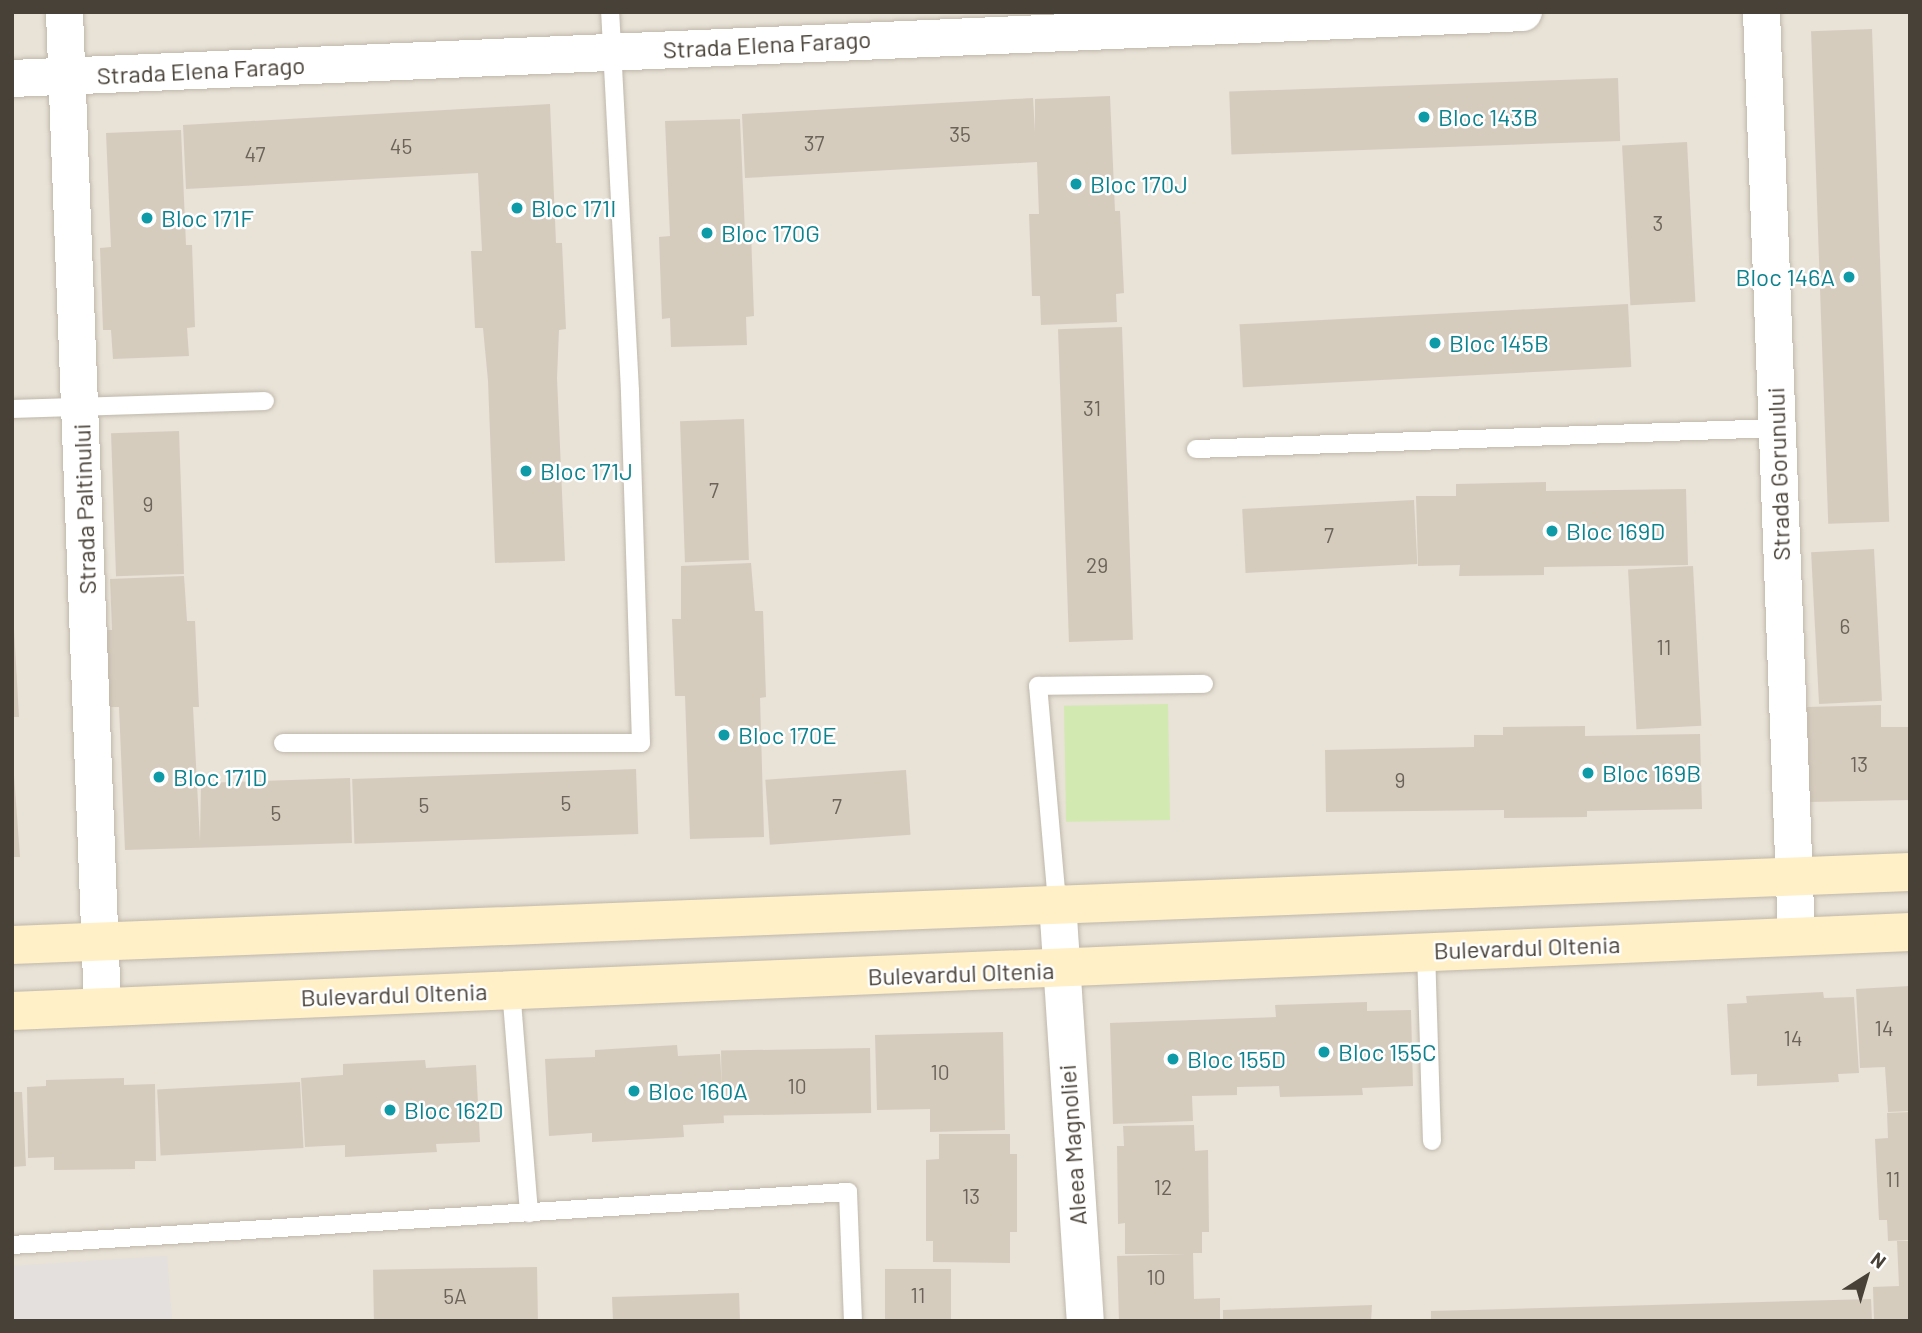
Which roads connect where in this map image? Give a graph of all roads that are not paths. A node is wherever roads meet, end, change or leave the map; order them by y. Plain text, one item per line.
1 (64, 12) edge
2 (610, 12) edge
3 (1522, 12) edge
4 (1760, 12) edge
5 (610, 52) junction
6 (66, 76) junction
7 (12, 78) edge
8 (265, 401) dead end
9 (80, 407) junction
10 (12, 409) edge
11 (1776, 428) junction
12 (1196, 449) dead end
13 (1204, 684) dead end
14 (284, 743) dead end
15 (1910, 872) edge
16 (1793, 874) junction
17 (1057, 902) junction
18 (1910, 932) edge
19 (1796, 935) junction
20 (99, 940) junction
21 (12, 945) edge
22 (1426, 951) junction
23 (1059, 969) junction
24 (511, 989) junction
25 (102, 1006) junction
26 (12, 1011) edge
27 (1432, 1141) dead end
28 (529, 1213) junction
29 (12, 1245) edge
30 (853, 1321) edge
31 (1085, 1321) edge

1 - 6 street, Strada Paltinului
2 - 5 lane
3 - 5 street, Strada Elena Farago
4 - 11 street, Strada Gorunului
5 - 6 street, Strada Elena Farago
5 - 14 lane
6 - 7 street, Strada Elena Farago
6 - 9 street, Strada Paltinului
8 - 9 lane
9 - 10 lane
9 - 20 street, Strada Paltinului
11 - 12 lane
11 - 16 street, Strada Gorunului
13 - 17 lane
15 - 16 street
16 - 17 street
16 - 19 street, Strada Gorunului
17 - 20 street
17 - 23 street, Aleea Magnoliei
18 - 19 street, Bulevardul Oltenia
19 - 22 street, Bulevardul Oltenia
20 - 21 street
20 - 25 street, Strada Paltinului
22 - 23 street, Bulevardul Oltenia
22 - 27 lane
23 - 24 street, Bulevardul Oltenia
23 - 31 street, Aleea Magnoliei
24 - 25 street, Bulevardul Oltenia
24 - 28 lane
25 - 26 street, Bulevardul Oltenia
28 - 29 lane
28 - 30 lane

